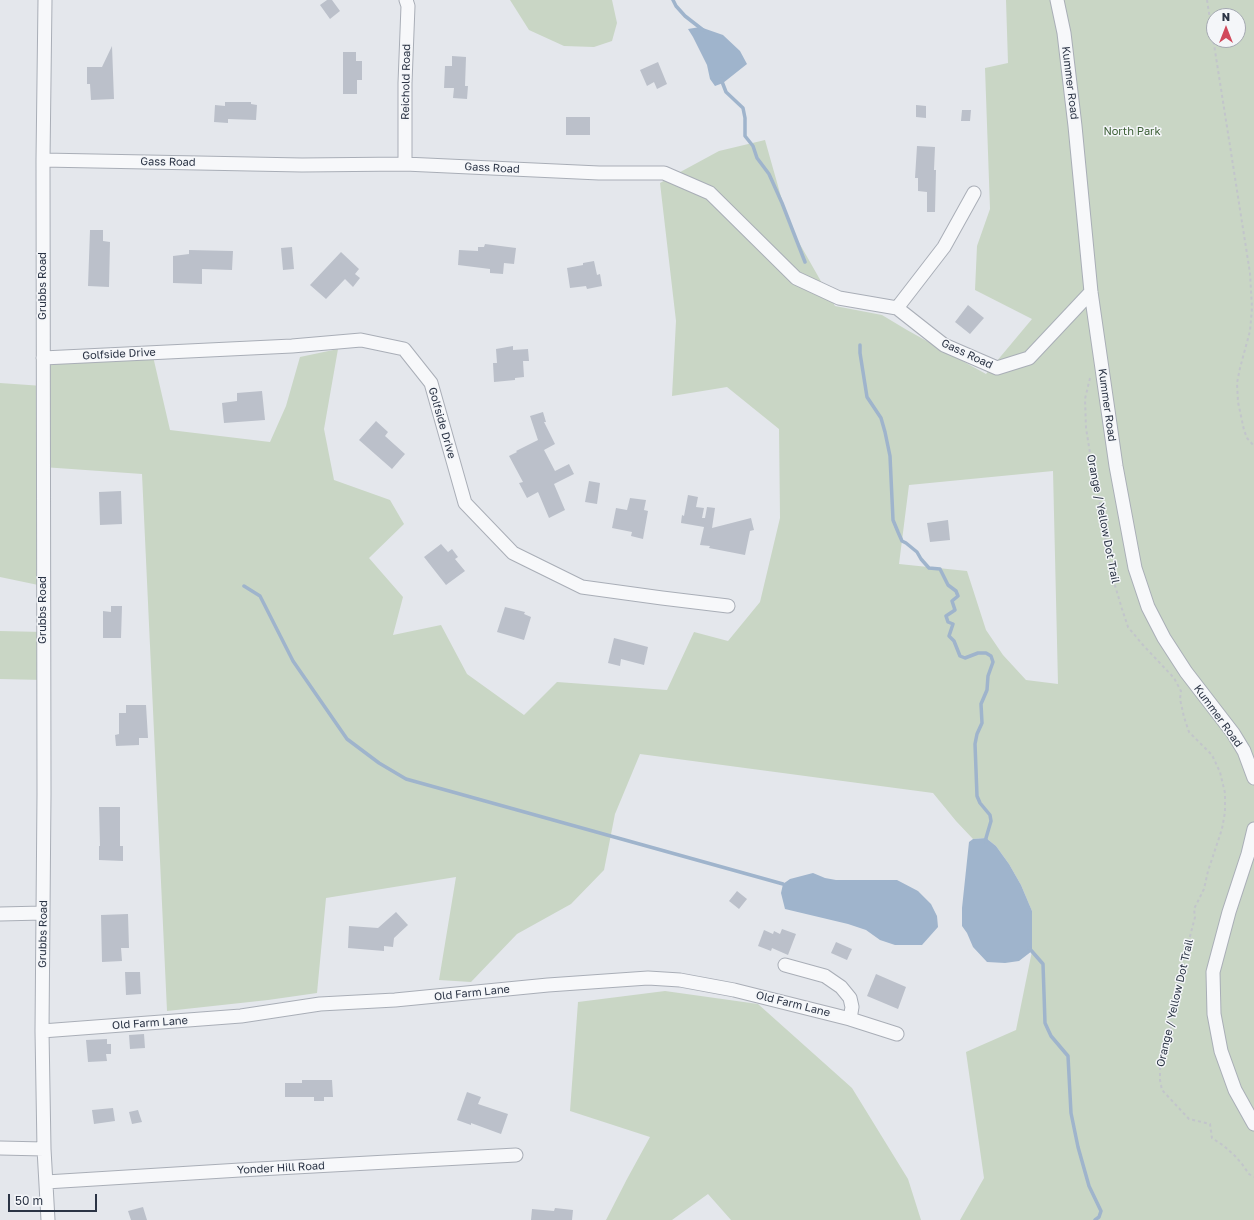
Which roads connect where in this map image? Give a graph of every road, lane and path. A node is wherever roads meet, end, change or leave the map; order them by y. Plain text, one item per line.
1 (45, 0) edge
2 (406, 0) edge
3 (1057, 0) edge
4 (1207, 0) edge
5 (43, 160) junction
6 (405, 164) junction
7 (974, 193) dead end
8 (1091, 292) junction
9 (897, 308) junction
10 (43, 358) junction
11 (1090, 376) dead end
12 (1254, 446) edge
13 (728, 606) dead end
14 (1254, 778) edge
15 (1254, 829) edge
16 (43, 913) junction
17 (0, 914) edge
18 (785, 965) dead end
19 (850, 1019) junction
20 (42, 1031) junction
21 (897, 1034) dead end
22 (1254, 1124) edge
23 (0, 1148) edge
24 (44, 1149) junction
25 (516, 1155) dead end
26 (1254, 1177) edge
27 (46, 1182) junction
28 (48, 1220) edge

1 - 5 street, Grubbs Road
2 - 6 street, Reichold Road
3 - 8 street, Kummer Road
4 - 12 path
5 - 6 street, Gass Road
5 - 10 street, Grubbs Road
6 - 9 street, Gass Road
7 - 9 street
8 - 9 street, Gass Road
8 - 14 street, Kummer Road
10 - 13 street, Golfside Drive
10 - 16 street, Grubbs Road
11 - 26 path, Orange / Yellow Dot Trail
15 - 22 street
16 - 17 street
16 - 20 street, Grubbs Road
18 - 19 street
19 - 20 street, Old Farm Lane
19 - 21 street, Old Farm Lane
20 - 24 street, Grubbs Road
23 - 24 street
24 - 27 street, Grubbs Road
25 - 27 street, Yonder Hill Road
27 - 28 street, Grubbs Road

